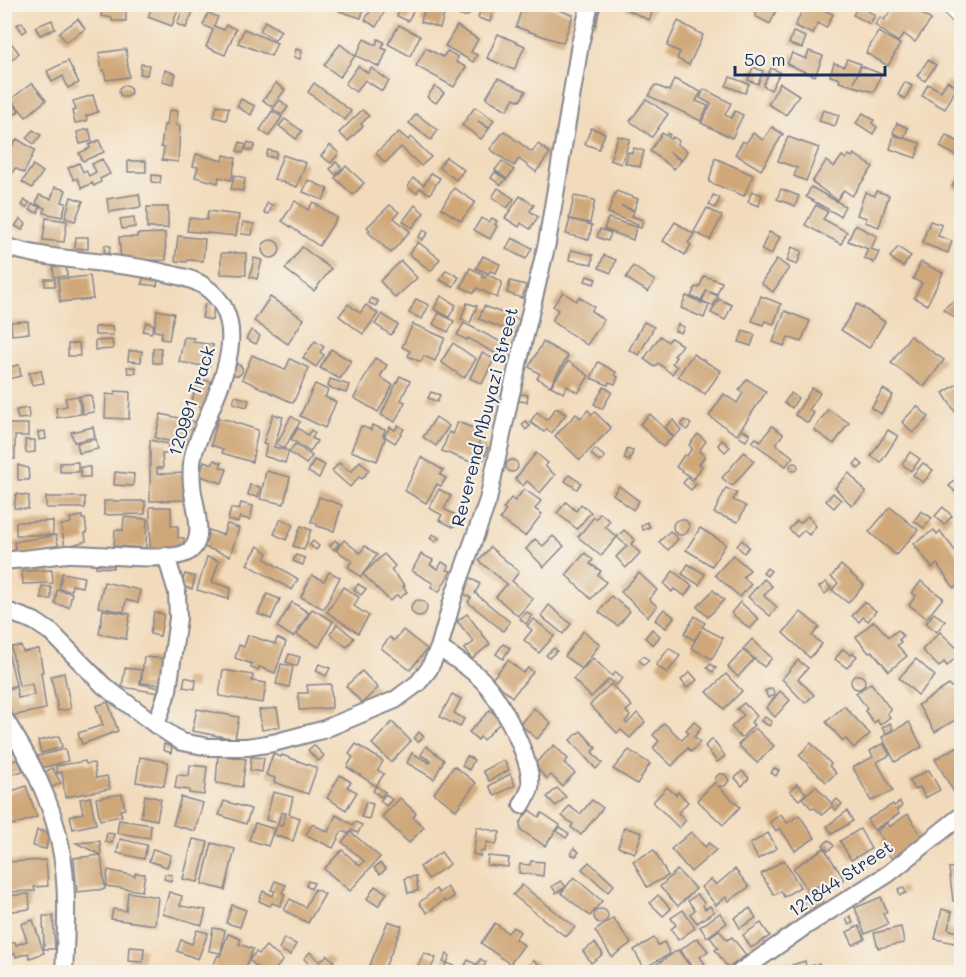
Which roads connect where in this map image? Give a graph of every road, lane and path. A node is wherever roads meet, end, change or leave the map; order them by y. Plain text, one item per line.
1 (590, 4) edge
2 (950, 4) edge
3 (962, 17) edge
4 (4, 246) edge
5 (166, 556) junction
6 (4, 561) edge
7 (4, 610) edge
8 (439, 648) junction
9 (4, 718) edge
10 (156, 725) junction
11 (522, 805) dead end
12 (962, 815) edge
13 (64, 972) edge
14 (740, 972) edge

1 - 8 street, Reverend Mbuyazi Street
2 - 3 street
4 - 5 street, 120991 Track
5 - 6 street, 120991 Track
5 - 10 street
7 - 10 street, Reverend Mbuyazi Street
8 - 10 street, Reverend Mbuyazi Street
8 - 11 street
9 - 13 street
12 - 14 street, 121844 Street

